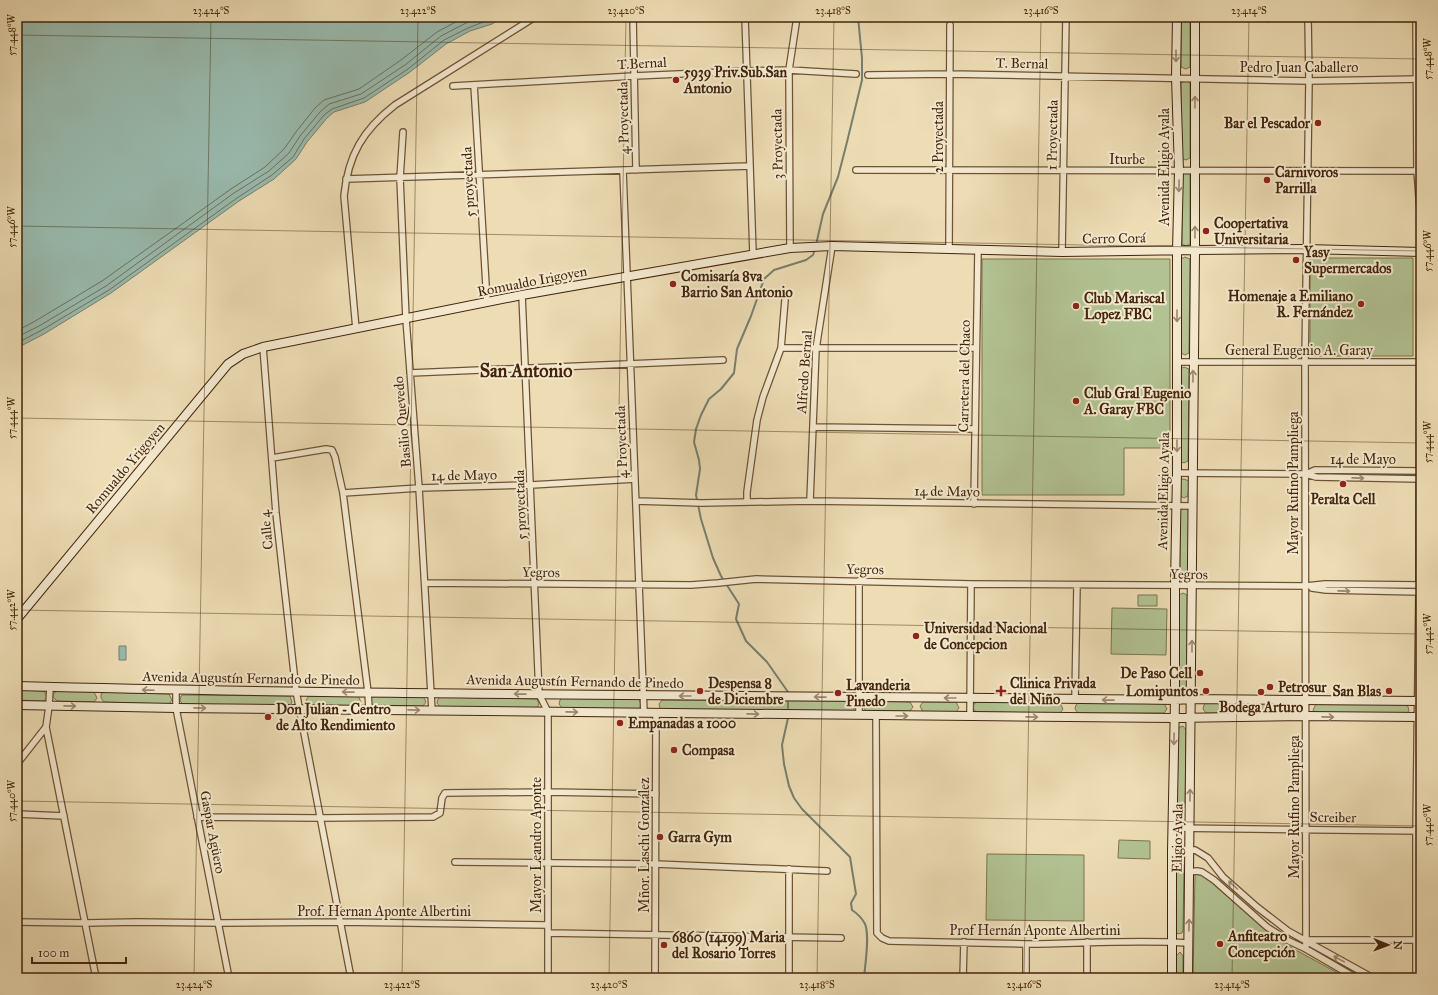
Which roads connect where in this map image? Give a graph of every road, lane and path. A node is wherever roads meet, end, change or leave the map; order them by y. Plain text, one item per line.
1 (535, 17) edge
2 (633, 17) edge
3 (744, 17) edge
4 (797, 17) edge
5 (1066, 17) edge
6 (1177, 17) edge
7 (1195, 17) edge
8 (1308, 17) edge
9 (1416, 17) edge
10 (950, 25) dead end
11 (789, 70) junction
12 (747, 71) junction
13 (856, 74) dead end
14 (868, 74) dead end
15 (950, 74) junction
16 (634, 76) junction
17 (1065, 76) junction
18 (1176, 77) junction
19 (1195, 78) junction
20 (1419, 79) edge
21 (1309, 81) junction
22 (474, 84) junction
23 (453, 86) dead end
24 (403, 132) dead end
25 (750, 166) junction
26 (636, 170) junction
27 (856, 170) dead end
28 (949, 170) junction
29 (1063, 170) junction
30 (1194, 170) junction
31 (1307, 170) junction
32 (623, 171) junction
33 (1179, 171) junction
34 (1419, 171) edge
35 (479, 176) junction
36 (400, 178) junction
37 (346, 179) junction
38 (1421, 201) edge
39 (1420, 210) junction
40 (832, 246) junction
41 (790, 248) junction
42 (807, 248) joint
43 (950, 249) junction
44 (1306, 249) junction
45 (978, 250) junction
46 (1177, 250) junction
47 (1195, 250) junction
48 (1062, 252) junction
49 (1420, 252) edge
50 (753, 254) junction
51 (627, 277) junction
52 (522, 295) junction
53 (785, 300) dead end
54 (486, 302) junction
55 (406, 319) junction
56 (356, 329) junction
57 (263, 347) junction
58 (781, 348) junction
59 (976, 348) junction
60 (816, 349) junction
61 (723, 360) dead end
62 (1193, 361) junction
63 (1177, 362) junction
64 (1305, 362) junction
65 (1421, 363) edge
66 (630, 364) junction
67 (526, 367) junction
68 (410, 373) junction
69 (813, 427) junction
70 (975, 428) junction
71 (272, 458) junction
72 (1420, 471) edge
73 (1177, 473) junction
74 (1192, 473) junction
75 (1306, 474) junction
76 (635, 479) junction
77 (1420, 479) edge
78 (531, 485) junction
79 (420, 488) junction
80 (342, 493) junction
81 (810, 500) junction
82 (636, 501) junction
83 (747, 501) junction
84 (974, 504) junction
85 (1176, 505) junction
86 (1192, 506) junction
87 (859, 581) junction
88 (425, 583) junction
89 (535, 584) junction
90 (971, 584) junction
91 (639, 585) junction
92 (1077, 585) junction
93 (1175, 585) junction
94 (1420, 585) edge
95 (1192, 586) junction
96 (1306, 586) junction
97 (1420, 592) edge
98 (17, 619) edge
99 (17, 686) edge
100 (50, 687) junction
101 (176, 691) junction
102 (296, 691) junction
103 (368, 692) junction
104 (431, 692) junction
105 (539, 694) junction
106 (643, 695) junction
107 (859, 697) junction
108 (970, 698) junction
109 (1076, 699) junction
110 (1191, 699) junction
111 (1176, 700) junction
112 (1306, 700) junction
113 (1419, 701) edge
114 (17, 705) edge
115 (49, 706) junction
116 (176, 708) junction
117 (300, 710) junction
118 (369, 710) junction
119 (432, 711) junction
120 (548, 712) junction
121 (644, 713) junction
122 (656, 713) junction
123 (859, 715) junction
124 (876, 715) junction
125 (970, 716) junction
126 (1306, 716) junction
127 (1419, 717) edge
128 (1174, 718) junction
129 (1191, 718) junction
130 (46, 727) junction
131 (17, 764) edge
132 (548, 792) junction
133 (656, 794) junction
134 (17, 814) edge
135 (64, 816) junction
136 (197, 817) junction
137 (320, 818) junction
138 (1173, 828) junction
139 (1190, 828) junction
140 (1306, 829) junction
141 (1418, 831) edge
142 (1172, 851) junction
143 (1190, 851) junction
144 (455, 862) dead end
145 (548, 862) junction
146 (655, 864) junction
147 (789, 869) junction
148 (827, 871) dead end
149 (1189, 872) junction
150 (17, 922) edge
151 (340, 922) junction
152 (86, 923) junction
153 (219, 923) junction
154 (548, 925) junction
155 (548, 933) junction
156 (655, 934) junction
157 (790, 937) junction
158 (841, 938) dead end
159 (1306, 940) junction
160 (1418, 940) edge
161 (964, 942) junction
162 (1087, 942) junction
163 (1172, 942) junction
164 (1188, 943) junction
165 (1026, 944) junction
166 (1306, 950) junction
167 (96, 978) edge
168 (229, 978) edge
169 (351, 978) edge
170 (467, 978) edge
171 (490, 978) edge
172 (548, 978) edge
173 (655, 978) edge
174 (789, 978) edge
175 (963, 978) edge
176 (1026, 978) edge
177 (1087, 978) edge
178 (1172, 978) edge
179 (1188, 978) edge
180 (1356, 978) edge
181 (1373, 978) edge
182 (1416, 978) edge

1 - 37 street
2 - 16 street, 4 Proyectada
3 - 12 street
4 - 11 street, 3 Proyectada
5 - 17 street, 1 Proyectada
6 -> 18 street, Avenida Eligio Ayala
7 - 19 street, Avenida Eligio Ayala
8 - 21 street, Mayor Rufino Pampliega
9 - 20 street
10 - 15 street, 2 Proyectada
11 - 12 street, T.Bernal
11 - 13 street, T.Bernal
11 - 41 street, 3 Proyectada
12 - 16 street, T.Bernal
12 - 25 street
14 - 15 street, T. Bernal
15 - 17 street, T. Bernal
15 - 28 street, 2 Proyectada
16 - 22 street, T.Bernal
16 - 26 street, 4 Proyectada
17 - 18 street, T. Bernal
17 - 29 street, 1 Proyectada
18 - 19 street, Pedro Juan Caballero
18 - 33 street, Avenida Eligio Ayala
19 - 21 street, Pedro Juan Caballero
30 -> 19 street, Avenida Eligio Ayala
20 - 21 street, Pedro Juan Caballero
20 - 34 street
21 - 31 street, Mayor Rufino Pampliega
22 - 23 street, T.Bernal
22 - 35 street, 5 proyectada
24 - 36 street, Basilio Quevedo
25 - 26 street
25 - 50 street
26 - 32 street
27 - 28 street, Iturbe
28 - 29 street, Iturbe
28 - 43 street, 2 Proyectada
29 - 33 street, Iturbe
29 - 48 street, 1 Proyectada
30 - 31 street, Iturbe
30 - 33 street, Iturbe
47 -> 30 street, Avenida Eligio Ayala
31 - 34 street, Iturbe
31 - 44 street, Mayor Rufino Pampliega
32 - 35 street
32 - 51 street, 4 Proyectada
33 -> 46 street, Avenida Eligio Ayala
34 - 39 street
35 - 36 street
35 - 54 street, 5 proyectada
36 - 37 street
36 - 55 street, Basilio Quevedo
37 - 56 street
38 - 39 street
39 - 49 street
40 - 42 street, Cerro Corá
40 - 43 street, Cerro Corá
40 - 60 street, Alfredo Bernal
41 - 42 street, Romualdo Irigoyen
41 - 50 street, Romualdo Irigoyen
43 - 45 street, Cerro Corá
44 - 47 street, Cerro Corá
44 - 49 street, Cerro Corá
44 - 64 street, Mayor Rufino Pampliega
45 - 48 street, Cerro Corá
45 - 59 street, Carretera del Chaco
46 - 47 street, Cerro Corá
46 - 48 street, Cerro Corá
46 -> 63 street, Avenida Eligio Ayala
47 - 62 street, Avenida Eligio Ayala
49 - 65 street
50 - 51 street, Romualdo Irigoyen
51 - 52 street, Romualdo Irigoyen
51 - 66 street, 4 Proyectada
52 - 54 street, Romualdo Irigoyen
52 - 67 street, 5 proyectada
53 - 58 street
54 - 55 street, Romualdo Irigoyen
55 - 56 street, Romualdo Irigoyen
55 - 68 street, Basilio Quevedo
56 - 57 street, Romualdo Irigoyen
57 - 71 street, Calle 4
57 - 98 street, Romualdo Yrigoyen
58 - 60 street
58 - 83 street
59 - 60 street
59 - 70 street, Carretera del Chaco
60 - 69 street, Alfredo Bernal
61 - 66 street
62 - 63 street, General Eugenio A. Garay
62 - 64 street, General Eugenio A. Garay
74 -> 62 street, Avenida Eligio Ayala
63 -> 73 street, Avenida Eligio Ayala
64 - 65 street, General Eugenio A. Garay
64 - 75 street, Mayor Rufino Pampliega
65 - 72 street
66 - 67 street
66 - 76 street, 4 Proyectada
67 - 68 street
67 - 78 street, 5 proyectada
68 - 79 street, Basilio Quevedo
69 - 70 street
69 - 81 street, Alfredo Bernal
70 - 84 street, Carretera del Chaco
71 - 80 street
71 - 102 street, Calle 4
72 - 75 street, 14 de Mayo
72 - 77 street
73 - 74 street, 14 de Mayo
73 - 85 street, Avenida Eligio Ayala
74 - 75 street, 14 de Mayo
74 - 86 street, Avenida Eligio Ayala
75 -> 77 street, 14 de Mayo
75 - 96 street, Mayor Rufino Pampliega
76 - 78 street, 14 de Mayo
76 - 82 street, 4 Proyectada
77 - 94 street
78 - 79 street, 14 de Mayo
78 - 89 street, 5 proyectada
79 - 80 street, 14 de Mayo
79 - 88 street, Basilio Quevedo
80 - 103 street
81 - 83 street, 14 de Mayo
81 - 84 street, 14 de Mayo
82 - 83 street, 14 de Mayo
82 - 91 street, 4 Proyectada
84 - 85 street, 14 de Mayo
85 - 86 street, 14 de Mayo
85 - 93 street, Avenida Eligio Ayala
86 - 95 street, Avenida Eligio Ayala
87 - 90 street, Yegros
87 - 91 street, Yegros
87 - 107 street
88 - 89 street, Yegros
88 - 104 street, Basilio Quevedo
89 - 91 street, Yegros
89 - 105 street, 5 proyectada
90 - 92 street, Yegros
90 - 108 street
91 - 106 street, 4 Proyectada
92 - 93 street, Yegros
92 - 109 street
93 - 95 street, Yegros
93 - 111 street, Avenida Eligio Ayala
94 - 96 street, Yegros
94 - 97 street
95 - 96 street, Yegros
110 -> 95 street, Avenida Eligio Ayala
96 -> 97 street, Yegros
96 - 112 street, Mayor Rufino Pampliega
97 - 113 street
99 - 100 street, Avenida Augustín Fernando de Pinedo
101 -> 100 street, Avenida Augustín Fernando de Pinedo
100 - 115 street
101 - 102 street, Avenida Augustín Fernando de Pinedo
101 - 116 street, Gaspar Agüero
103 -> 102 street, Avenida Augustín Fernando de Pinedo
102 - 117 street, Calle 4
103 - 104 street, Avenida Augustín Fernando de Pinedo
103 - 118 street
105 -> 104 street, Avenida Augustín Fernando de Pinedo
104 - 119 street, Basilio Quevedo
105 - 106 street, Avenida Augustín Fernando de Pinedo
105 - 120 street, 5 proyectada
107 -> 106 street, Avenida Augustín Fernando de Pinedo
106 - 121 street, 4 Proyectada
108 -> 107 street, Avenida Augustín Fernando de Pinedo
107 - 123 street
108 - 109 street, Avenida Augustín Fernando de Pinedo
108 - 125 street
111 -> 109 street, Avenida Augustín Fernando de Pinedo
110 - 111 street, Avenida Augustín Fernando de Pinedo
110 - 112 street, Avenida Augustín Fernando de Pinedo
110 - 129 street, Eligio Ayala
111 - 128 street, Eligio Ayala
112 - 113 street, Avenida Augustín Fernando de Pinedo
112 - 126 street, Mayor Rufino Pampliega
113 - 127 street
114 - 115 street
115 -> 116 street
115 - 130 street
116 -> 117 street
116 - 136 street, Gaspar Agüero
117 - 118 street
117 - 137 street, Calle 4
118 -> 119 street
119 - 120 street
120 -> 121 street
120 - 132 street, Mayor Leandro Aponte
121 - 122 street
122 -> 123 street
122 - 133 street, Mñor. Laschi González
123 - 124 street
124 -> 125 street
124 - 161 street, Prof Hernán Aponte Albertini
125 -> 128 street
126 -> 127 street
126 - 129 street
126 - 140 street, Mayor Rufino Pampliega
127 - 141 street
128 - 129 street
128 -> 138 street, Eligio Ayala
139 -> 129 street, Eligio Ayala
130 - 131 street
130 - 135 street
132 - 133 street
132 - 137 street
132 - 145 street, Mayor Leandro Aponte
133 - 146 street, Mñor. Laschi González
134 - 135 street
135 - 152 street
136 - 137 street
136 - 153 street, Gaspar Agüero
137 - 151 street, Calle 4
138 - 139 street, Screiber
138 - 142 street, Eligio Ayala
139 - 140 street, Screiber
139 - 143 street, Eligio Ayala
140 - 141 street, Screiber
140 - 159 street, Mayor Rufino Pampliega
141 - 160 street
142 - 143 street
142 - 163 street, Eligio Ayala
143 - 149 street, Eligio Ayala
159 -> 143 street
144 - 145 street
145 - 146 street
145 - 154 street, Mayor Leandro Aponte
146 - 147 street
146 - 156 street, Mñor. Laschi González
147 - 148 street
147 - 157 street
164 -> 149 street, Eligio Ayala
149 - 166 street
150 - 152 street
151 - 153 street, Prof. Hernan Aponte Albertini
151 - 154 street, Prof. Hernan Aponte Albertini
151 - 169 street, Calle 4
152 - 153 street
152 - 167 street
153 - 168 street, Gaspar Agüero
154 - 155 street, Mayor Leandro Aponte
155 - 156 street
155 - 172 street, Mayor Leandro Aponte
156 - 157 street
156 - 173 street, Mñor. Laschi González
157 - 158 street
157 - 174 street
159 - 160 street
159 - 166 street, Mayor Rufino Pampliega
181 -> 159 street
160 - 182 street
161 - 165 street, Prof Hernán Aponte Albertini
161 - 175 street
162 - 163 street, Prof Hernán Aponte Albertini
162 - 165 street, Prof Hernán Aponte Albertini
162 - 177 street
163 - 164 street, Prof Hernán Aponte Albertini
163 - 178 street, Eligio Ayala
164 - 179 street, Eligio Ayala
165 - 176 street
166 - 180 street
170 - 171 street

